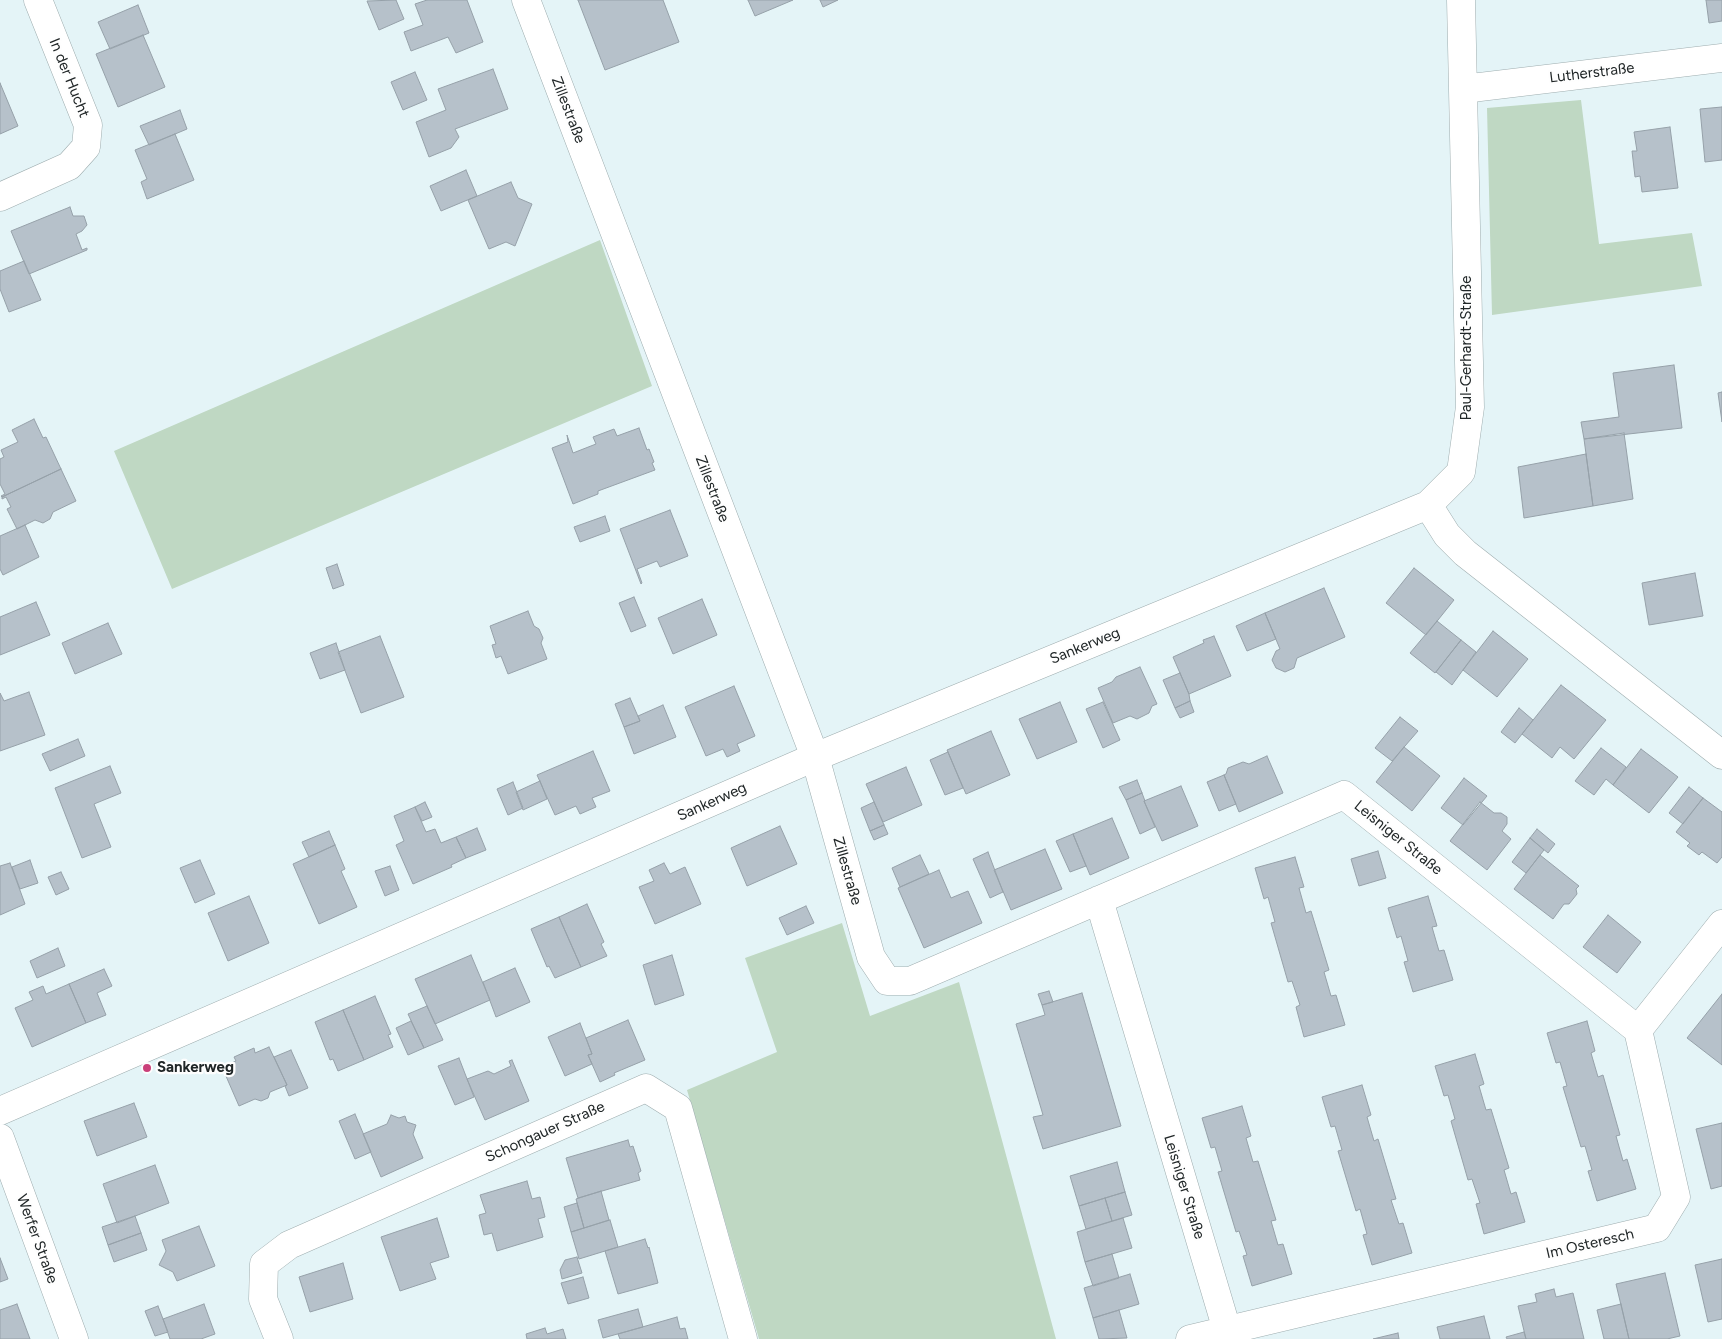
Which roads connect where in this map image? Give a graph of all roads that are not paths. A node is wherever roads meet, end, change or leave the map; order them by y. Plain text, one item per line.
1 (38, 0) edge
2 (526, 0) edge
3 (1460, 0) edge
4 (1722, 58) edge
5 (1463, 89) junction
6 (0, 197) edge
7 (1428, 505) junction
8 (1722, 755) edge
9 (815, 757) junction
10 (1099, 900) junction
11 (1722, 924) edge
12 (887, 981) joint
13 (1638, 1030) junction
14 (0, 1111) edge
15 (0, 1138) edge
16 (1227, 1330) junction
17 (74, 1339) edge
18 (279, 1339) edge
19 (743, 1339) edge
20 (1190, 1339) edge

1 - 6 street, In der Hucht
2 - 9 street, Zillestraße
3 - 5 street, Paul-Gerhardt-Straße
4 - 5 street, Lutherstraße
5 - 7 street, Paul-Gerhardt-Straße
7 - 8 street
7 - 9 street, Sankerweg
9 - 12 street, Zillestraße
9 - 14 street, Sankerweg
10 - 12 street, Leisniger Straße
10 - 13 street, Leisniger Straße
10 - 16 street, Leisniger Straße
11 - 13 street
13 - 16 street, Im Osteresch
15 - 17 street, Werfer Straße
16 - 20 street, Im Osteresch
18 - 19 street, Schongauer Straße

